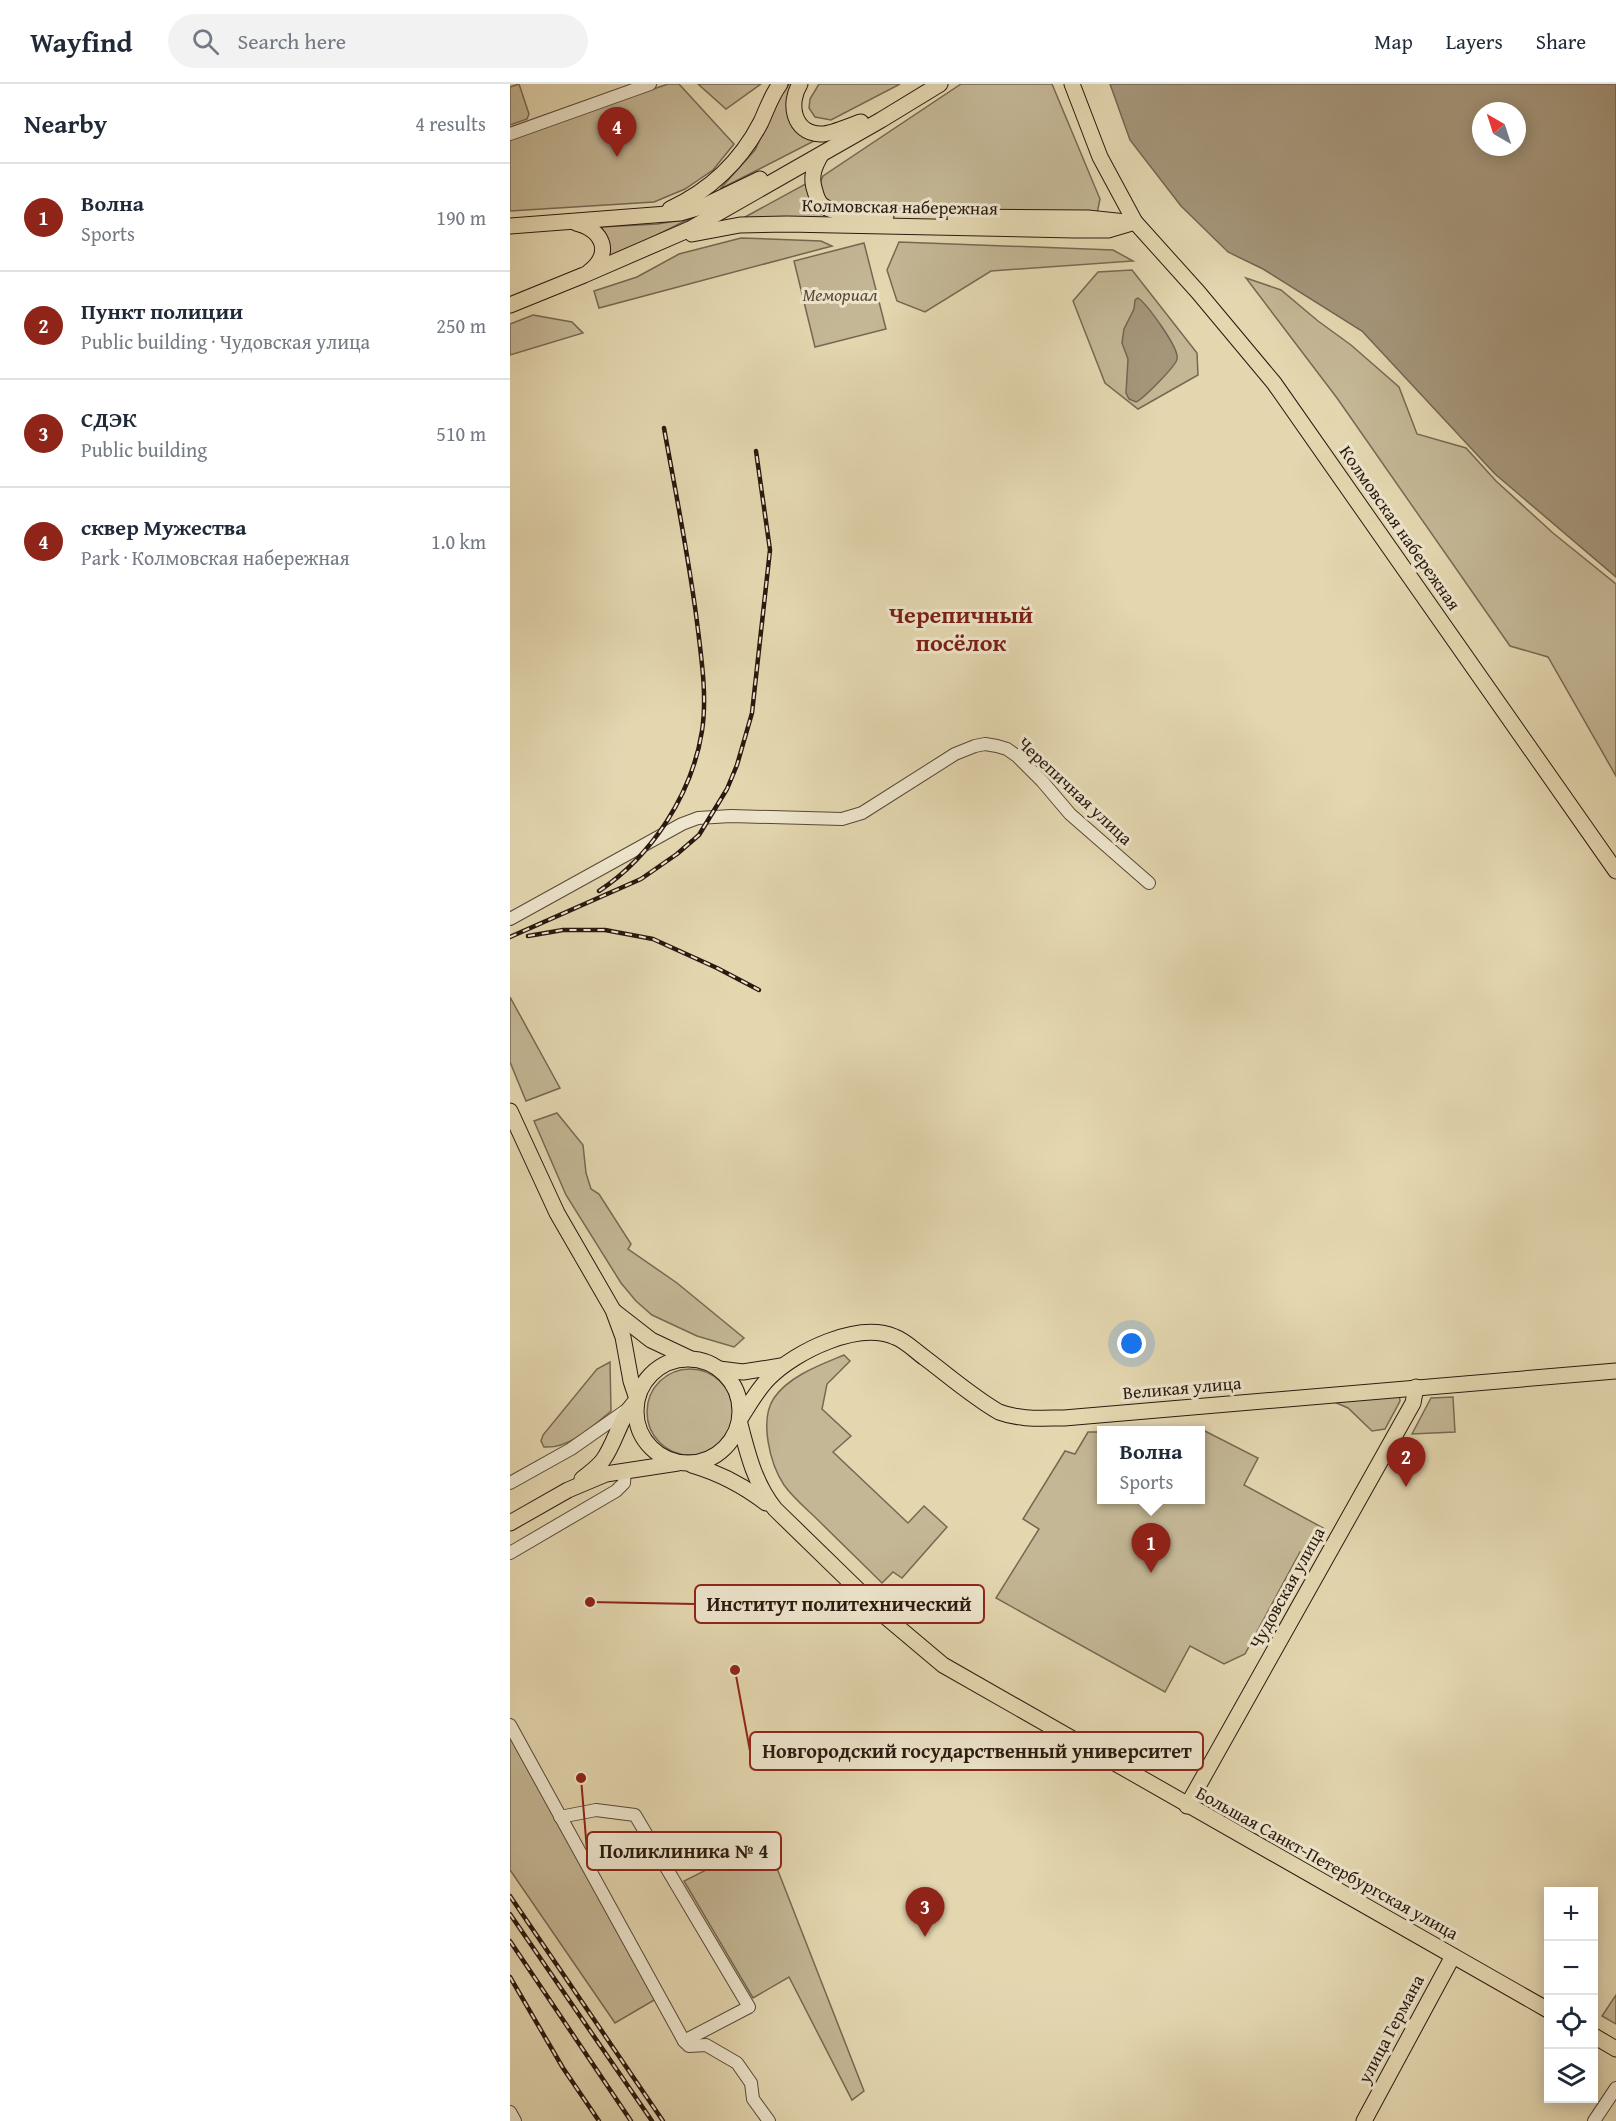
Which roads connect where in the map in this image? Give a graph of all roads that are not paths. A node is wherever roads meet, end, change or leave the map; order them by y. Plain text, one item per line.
1 (650, 84) edge
2 (780, 84) edge
3 (800, 84) edge
4 (926, 84) edge
5 (940, 84) edge
6 (1072, 84) edge
7 (1081, 84) edge
8 (861, 122) junction
9 (510, 134) edge
10 (821, 155) junction
11 (653, 216) junction
12 (570, 222) junction
13 (1134, 222) junction
14 (510, 226) edge
15 (666, 240) junction
16 (585, 276) junction
17 (510, 305) edge
18 (1616, 871) edge
19 (1149, 884) dead end
20 (510, 919) edge
21 (510, 1111) edge
22 (613, 1310) junction
23 (693, 1359) junction
24 (784, 1365) junction
25 (719, 1369) junction
26 (1616, 1371) edge
27 (1416, 1387) junction
28 (634, 1402) junction
29 (740, 1422) junction
30 (684, 1463) junction
31 (625, 1470) junction
32 (510, 1483) edge
33 (568, 1490) junction
34 (775, 1509) junction
35 (510, 1523) edge
36 (510, 1553) edge
37 (510, 1725) edge
38 (1187, 1806) junction
39 (560, 1817) junction
40 (1453, 1956) junction
41 (1544, 2008) edge
42 (1598, 2039) edge
43 (684, 2041) junction
44 (1616, 2049) edge
45 (1616, 2088) edge
46 (510, 2112) edge
47 (515, 2121) edge
48 (768, 2121) edge
49 (1364, 2121) edge
50 (1594, 2121) edge

1 - 9 street
2 - 11 main road
3 - 8 main road
4 - 8 main road
5 - 10 main road
6 - 13 main road, Колмовская набережная
7 - 13 main road, Колмовская набережная
8 - 11 main road
10 - 13 main road, Колмовская набережная
10 - 15 main road
11 - 12 main road
12 - 14 main road
12 - 16 main road
13 - 15 main road, Колмовская набережная
13 - 18 main road, Колмовская набережная
15 - 16 main road
16 - 17 main road
19 - 20 street, Черепичная улица
21 - 22 main road
22 - 23 main road
22 - 28 main road
23 - 25 main road
23 - 28 main road
24 - 25 main road
24 - 27 main road, Великая улица
24 - 29 main road
25 - 29 main road
26 - 27 main road, Великая улица
27 - 38 main road, Чудовская улица
28 - 30 main road
28 - 32 street
28 - 33 main road
29 - 30 main road
29 - 34 main road, Большая Санкт-Петербургская улица
30 - 31 main road
30 - 34 main road, Большая Санкт-Петербургская улица
31 - 33 main road
31 - 36 street
33 - 35 main road
34 - 38 main road, Большая Санкт-Петербургская улица
37 - 39 street
38 - 40 main road, Большая Санкт-Петербургская улица
39 - 43 street
39 - 43 street
40 - 41 main road, Большая Санкт-Петербургская улица
40 - 49 main road, улица Германа
42 - 44 main road
43 - 48 street
45 - 50 street
46 - 47 street

